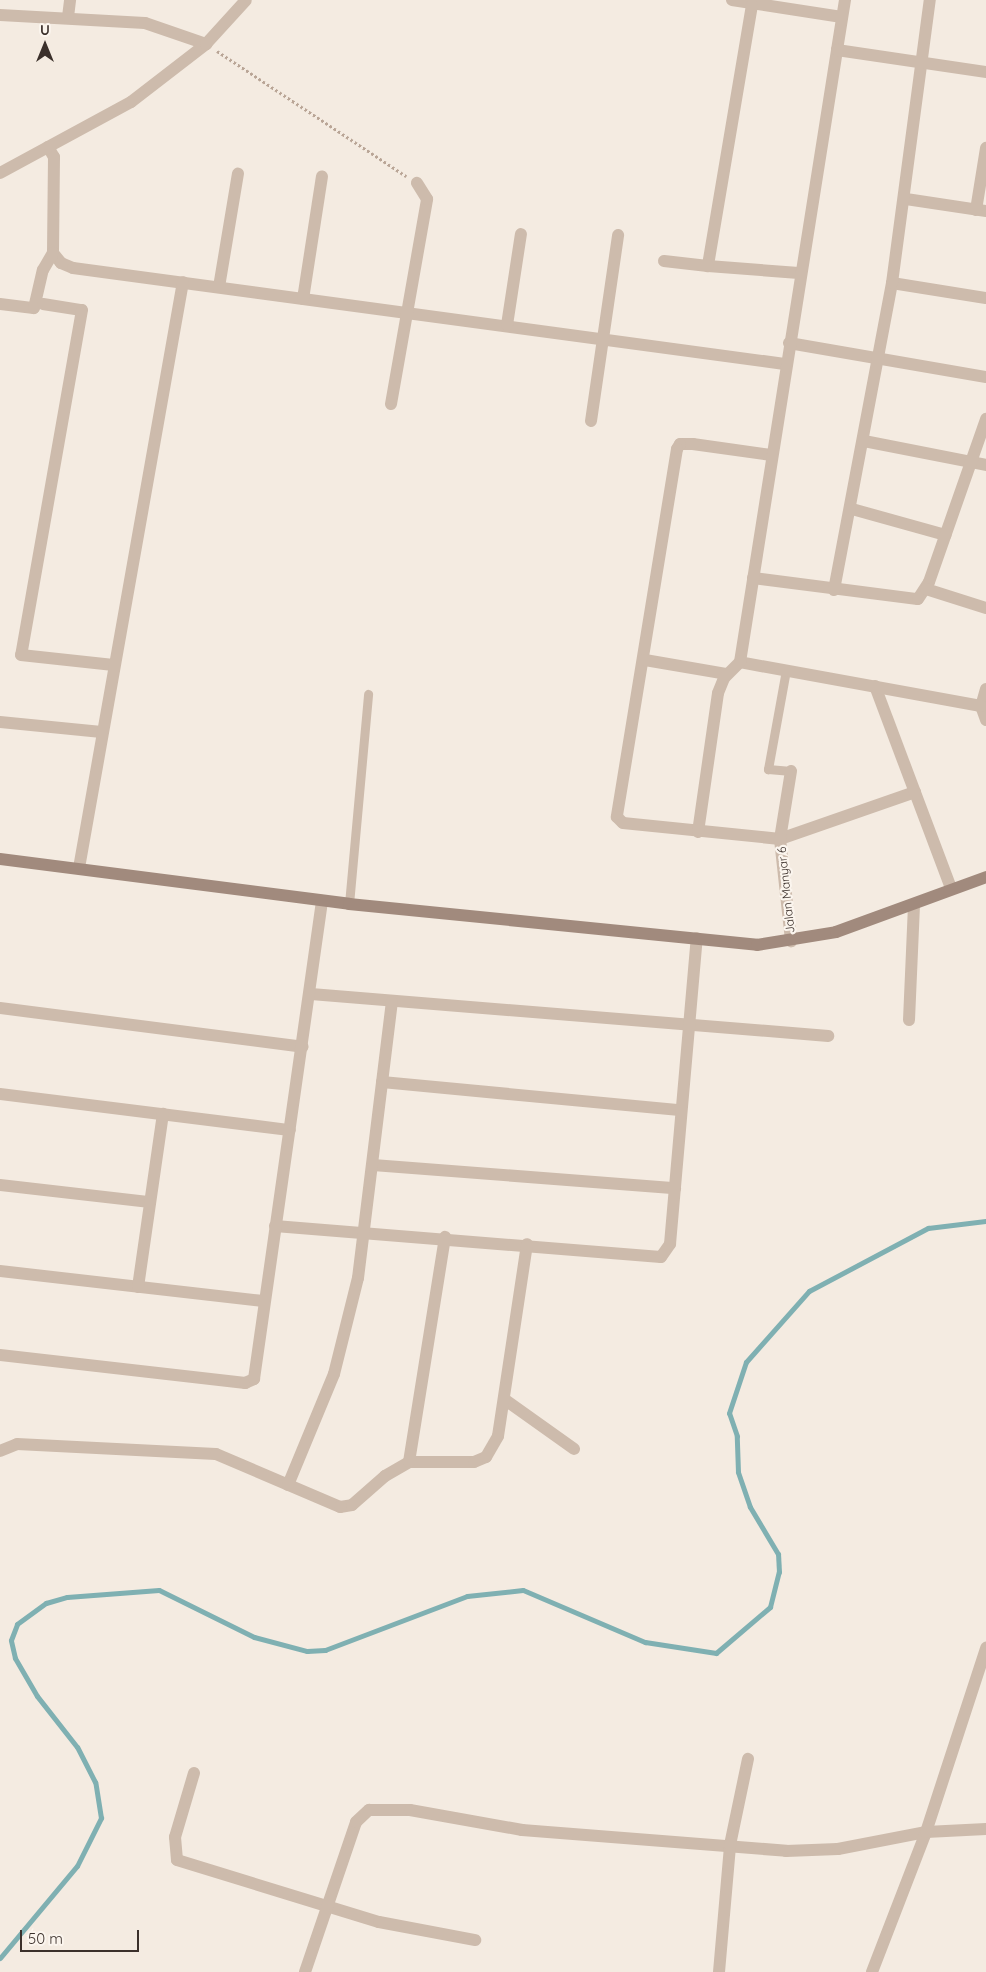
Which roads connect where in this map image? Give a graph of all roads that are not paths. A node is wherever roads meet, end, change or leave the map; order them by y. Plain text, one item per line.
1 (70, 0) edge
2 (246, 0) edge
3 (732, 0) edge
4 (845, 0) edge
5 (930, 0) edge
6 (768, 4) edge
7 (752, 5) junction
8 (0, 15) edge
9 (842, 17) junction
10 (68, 18) junction
11 (206, 44) junction
12 (837, 50) junction
13 (924, 62) junction
14 (986, 72) edge
15 (48, 147) junction
16 (986, 148) edge
17 (0, 173) edge
18 (238, 174) dead end
19 (322, 176) dead end
20 (417, 183) road end
21 (906, 199) junction
22 (981, 210) edge
23 (521, 234) dead end
24 (618, 235) dead end
25 (53, 253) junction
26 (664, 261) dead end
27 (708, 266) junction
28 (799, 273) junction
29 (183, 282) junction
30 (892, 283) junction
31 (219, 286) junction
32 (986, 298) edge
33 (303, 299) junction
34 (0, 304) edge
35 (42, 304) dead end
36 (404, 314) junction
37 (507, 325) junction
38 (600, 337) junction
39 (789, 343) junction
40 (878, 358) junction
41 (785, 364) junction
42 (986, 377) edge
43 (390, 404) dead end
44 (986, 419) edge
45 (591, 421) dead end
46 (864, 441) junction
47 (771, 455) junction
48 (970, 461) junction
49 (986, 465) edge
50 (852, 509) junction
51 (945, 535) junction
52 (753, 578) junction
53 (926, 589) junction
54 (834, 590) junction
55 (986, 608) edge
56 (646, 660) junction
57 (740, 662) junction
58 (113, 665) junction
59 (786, 670) junction
60 (726, 674) junction
61 (875, 686) junction
62 (986, 689) edge
63 (368, 694) dead end
64 (981, 706) junction
65 (986, 720) edge
66 (0, 722) edge
67 (102, 732) junction
68 (791, 771) joint
69 (915, 792) junction
70 (698, 832) junction
71 (780, 839) junction
72 (0, 859) edge
73 (79, 868) junction
74 (986, 877) edge
75 (951, 888) junction
76 (322, 901) junction
77 (349, 904) junction
78 (914, 907) junction
79 (697, 938) junction
80 (791, 941) junction
81 (311, 994) junction
82 (392, 1002) junction
83 (0, 1008) edge
84 (909, 1020) dead end
85 (688, 1027) junction
86 (828, 1036) dead end
87 (303, 1047) junction
88 (382, 1082) junction
89 (0, 1094) edge
90 (680, 1110) junction
91 (163, 1114) junction
92 (290, 1130) junction
93 (373, 1166) junction
94 (0, 1185) edge
95 (675, 1188) junction
96 (150, 1202) junction
97 (274, 1226) junction
98 (364, 1232) junction
99 (445, 1237) junction
100 (527, 1244) junction
101 (0, 1271) edge
102 (138, 1287) junction
103 (263, 1301) junction
104 (0, 1355) edge
105 (504, 1399) junction
106 (574, 1449) dead end
107 (0, 1451) edge
108 (409, 1462) junction
109 (288, 1485) junction
110 (986, 1648) edge
111 (981, 1677) edge
112 (748, 1760) dead end
113 (194, 1773) dead end
114 (986, 1828) edge
115 (926, 1832) junction
116 (730, 1845) junction
117 (327, 1907) junction
118 (475, 1940) dead end
119 (305, 1972) edge
120 (719, 1972) edge
121 (872, 1972) edge

1 - 10 street
2 - 11 street
3 - 7 street
4 - 9 street
5 - 13 street
6 - 7 street
6 - 9 street
7 - 27 street
8 - 10 street
9 - 12 street
10 - 11 street
11 - 15 street
12 - 13 street
12 - 28 street
13 - 14 street
13 - 21 street
15 - 17 street
15 - 25 street
16 - 22 street
18 - 31 street
19 - 33 street
20 - 36 street
21 - 22 street
21 - 30 street
23 - 37 street
24 - 38 street
25 - 29 street
25 - 34 street
26 - 27 street
27 - 28 street
28 - 39 street
29 - 31 street
29 - 58 street
30 - 32 street
30 - 40 street
31 - 33 street
33 - 36 street
35 - 58 street
36 - 37 street
36 - 43 street
37 - 38 street
38 - 41 street
38 - 45 street
39 - 40 street
39 - 41 street
40 - 42 street
40 - 46 street
41 - 47 street
44 - 48 street
46 - 48 street
46 - 50 street
47 - 52 street
47 - 56 street
48 - 49 street
48 - 51 street
50 - 51 street
50 - 54 street
51 - 53 street
52 - 54 street
52 - 57 street
53 - 54 street
53 - 55 street
56 - 60 street
56 - 70 street
57 - 59 street
57 - 60 street
58 - 67 street
59 - 61 street
59 - 68 lane
60 - 70 street
61 - 64 street
61 - 69 street
62 - 64 street
63 - 77 lane
64 - 65 street
66 - 67 street
67 - 73 street
68 - 71 street, Jalan Manyar 6
69 - 71 street
69 - 75 street
70 - 71 street
71 - 80 street, Jalan Manyar 6
72 - 73 main road
73 - 76 main road
74 - 75 main road
75 - 78 main road
76 - 77 main road
76 - 81 street
77 - 79 main road
78 - 80 main road
78 - 84 street
79 - 80 main road
79 - 85 street
81 - 82 street
81 - 87 street
82 - 85 street
82 - 88 street
83 - 87 street
85 - 86 street
85 - 90 street
87 - 92 street
88 - 90 street
88 - 93 street
89 - 91 street
90 - 95 street
91 - 92 street
91 - 96 street
92 - 97 street
93 - 95 street
93 - 98 street
94 - 96 street
95 - 100 street
96 - 102 street
97 - 98 street
97 - 103 street
98 - 99 street
98 - 109 street
99 - 100 street
99 - 108 street
100 - 105 street
101 - 102 street
102 - 103 street
103 - 104 street
105 - 106 street
105 - 108 street
107 - 109 street
108 - 109 street
110 - 111 street
111 - 115 street
112 - 116 street
113 - 117 street
114 - 115 street
115 - 116 street
115 - 121 street
116 - 117 street
116 - 120 street
117 - 118 street
117 - 119 street

